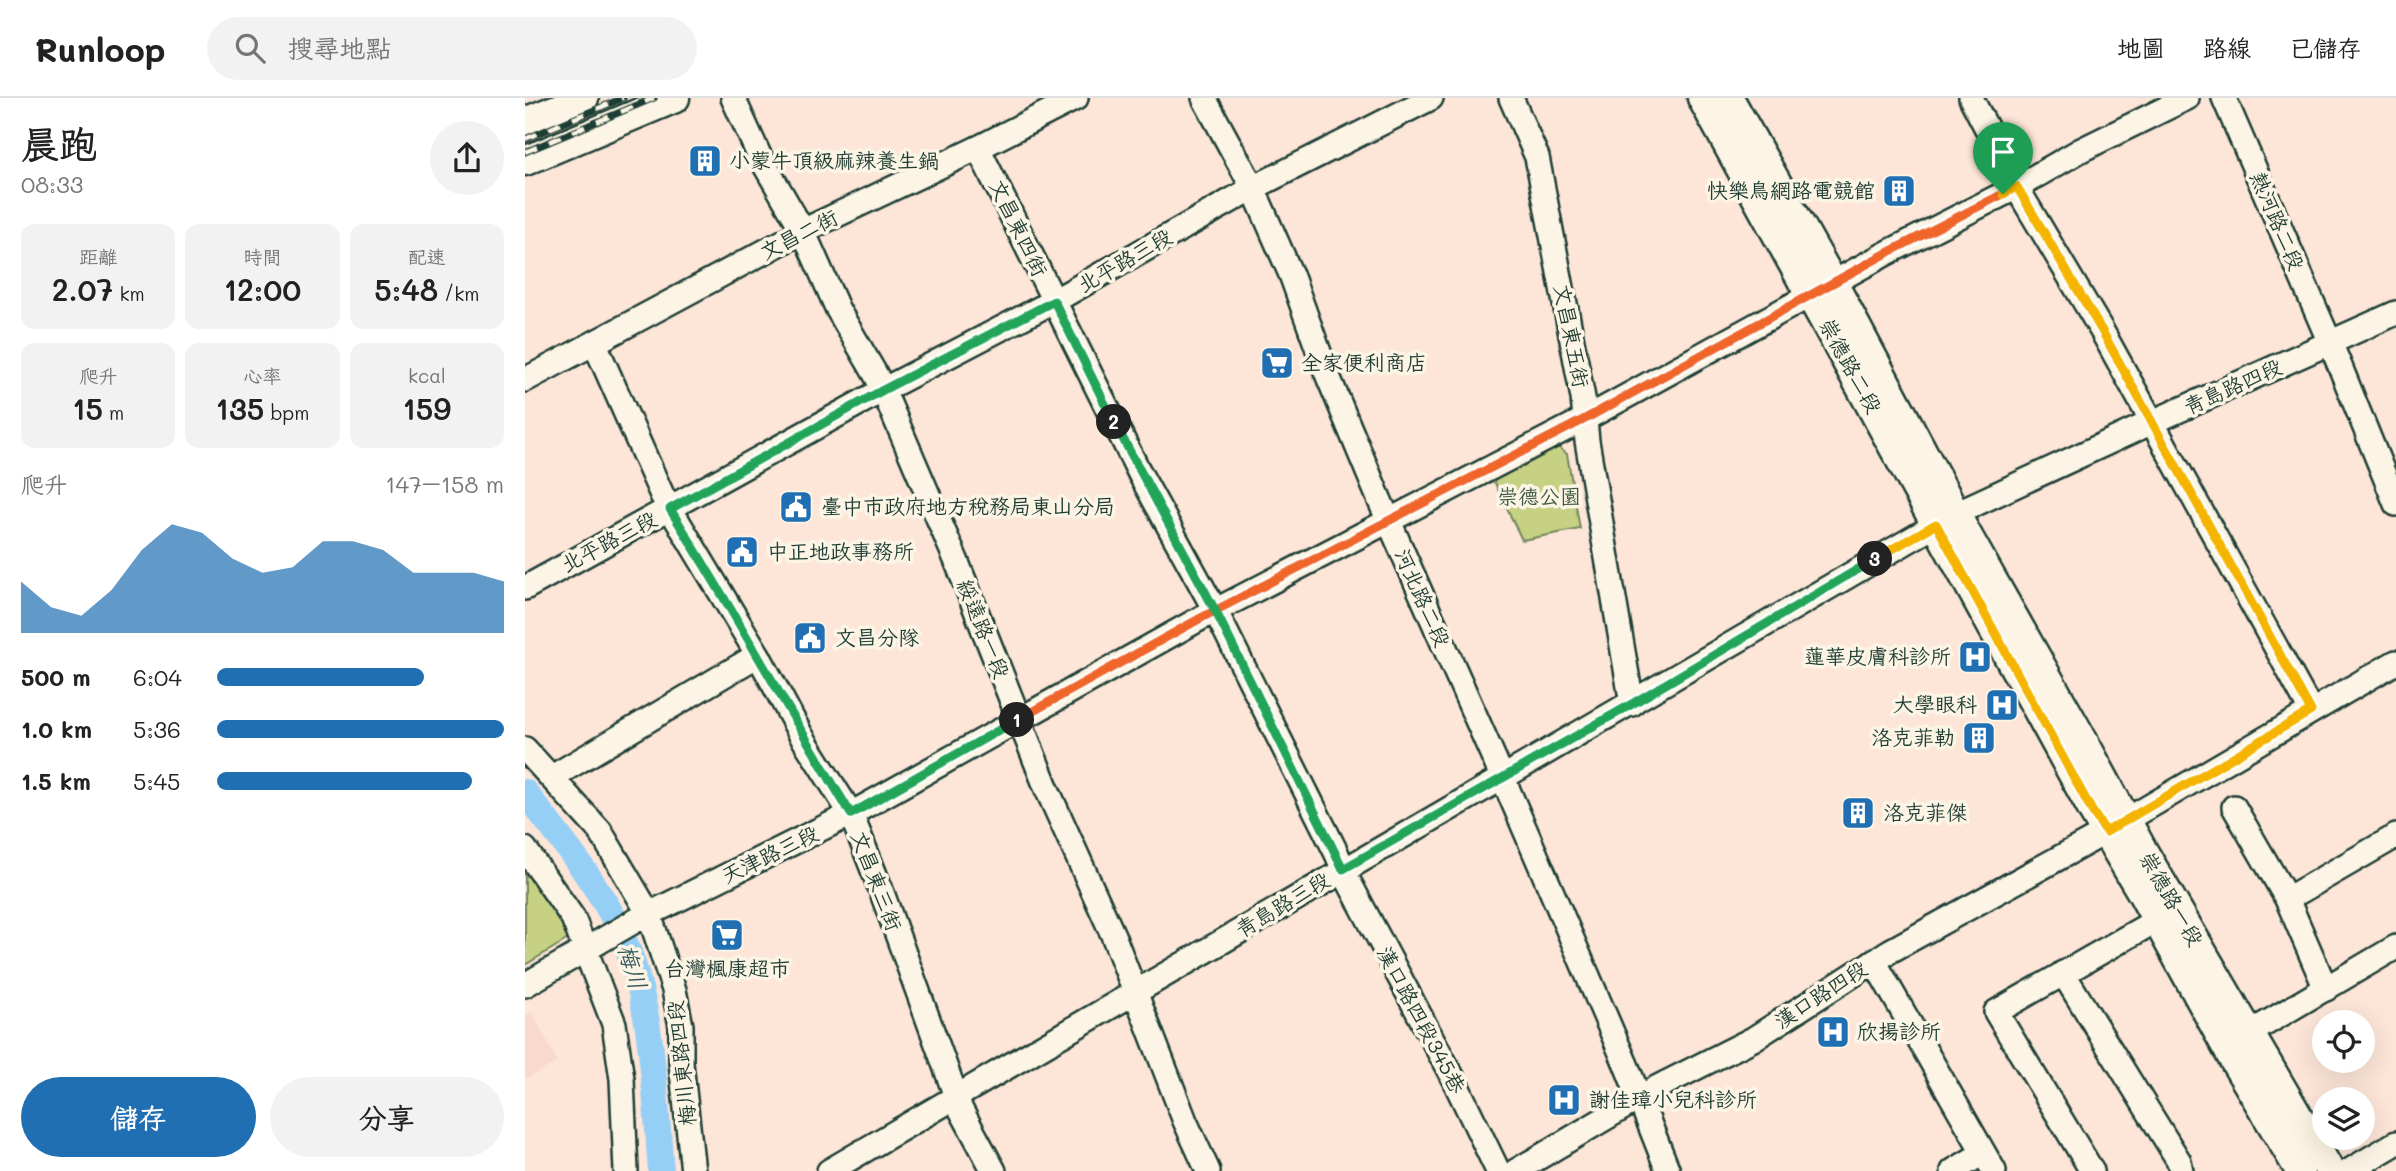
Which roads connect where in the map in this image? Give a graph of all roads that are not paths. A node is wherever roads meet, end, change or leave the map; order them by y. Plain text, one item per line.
1 (584, 98) edge
2 (675, 98) edge
3 (733, 98) edge
4 (1076, 98) edge
5 (1204, 98) edge
6 (1431, 98) edge
7 (1511, 98) edge
8 (1703, 98) edge
9 (1729, 98) edge
10 (1971, 98) edge
11 (2187, 98) edge
12 (2224, 98) edge
13 (525, 122) edge
14 (978, 148) junction
15 (525, 162) edge
16 (2017, 187) junction
17 (1253, 188) junction
18 (803, 231) junction
19 (1822, 289) junction
20 (1054, 301) junction
21 (2396, 313) edge
22 (595, 344) junction
23 (2329, 344) junction
24 (525, 380) edge
25 (883, 390) junction
26 (1585, 419) junction
27 (2152, 422) junction
28 (2396, 504) edge
29 (670, 509) junction
30 (1946, 518) junction
31 (1388, 521) junction
32 (525, 588) edge
33 (1216, 612) junction
34 (758, 654) junction
35 (2396, 662) edge
36 (1632, 704) junction
37 (2311, 711) junction
38 (1019, 719) junction
39 (525, 748) edge
40 (552, 777) junction
41 (1502, 778) junction
42 (2234, 807) dead end
43 (851, 814) junction
44 (2116, 826) junction
45 (2396, 836) edge
46 (525, 849) edge
47 (1343, 869) junction
48 (2287, 899) junction
49 (639, 920) junction
50 (2157, 920) junction
51 (596, 943) junction
52 (2396, 947) edge
53 (1874, 961) junction
54 (2063, 973) junction
55 (525, 985) edge
56 (2326, 989) junction
57 (1136, 993) junction
58 (2238, 1040) junction
59 (958, 1096) junction
60 (1639, 1099) junction
61 (2396, 1143) edge
62 (1989, 1162) edge
63 (627, 1171) edge
64 (693, 1171) edge
65 (829, 1171) edge
66 (994, 1171) edge
67 (1208, 1171) edge
68 (1498, 1171) edge
69 (1516, 1171) edge
70 (1668, 1171) edge
71 (1953, 1171) edge
72 (2092, 1171) edge
73 (2181, 1171) edge
74 (2300, 1171) edge
75 (2330, 1171) edge
76 (2350, 1171) edge

1 - 13 main road
2 - 15 main road
3 - 18 street, 綏遠路一段
4 - 14 street, 文昌二街
5 - 17 street, 河北路二段
6 - 17 street, 北平路三段
7 - 26 street, 文昌東五街
8 - 19 main road, 崇德路二段
9 - 19 main road, 崇德路二段
10 - 16 street
11 - 16 street, 天津路三段
12 - 23 street, 熱河路二段
14 - 18 street, 文昌二街
14 - 20 street, 文昌東四街
16 - 19 street, 天津路三段
16 - 27 street
17 - 20 street, 北平路三段
17 - 31 street, 河北路二段
18 - 22 street, 文昌二街
18 - 25 street, 綏遠路一段
19 - 26 street, 天津路三段
19 - 30 main road, 崇德路二段
20 - 25 street, 北平路三段
20 - 33 street, 文昌東四街
21 - 23 street, 青島路四段
22 - 24 street, 文昌二街
22 - 29 street, 文昌東三街
23 - 27 street, 青島路四段
23 - 28 street, 熱河路二段
25 - 29 street, 北平路三段
25 - 38 street, 綏遠路一段
26 - 31 street, 天津路三段
26 - 36 street, 文昌東五街
27 - 30 street, 青島路四段
27 - 37 street
29 - 32 street, 北平路三段
29 - 34 street, 文昌東三街
30 - 36 street, 青島路三段
30 - 44 main road, 崇德路一段
31 - 33 street, 天津路三段
31 - 41 street, 河北路二段
33 - 38 street, 天津路三段
33 - 47 street, 文昌東四街
34 - 40 street
34 - 43 street, 文昌東三街
35 - 37 street, 漢口路四段
36 - 41 street, 青島路三段
37 - 44 street, 漢口路四段
38 - 43 street, 天津路三段
38 - 57 street, 綏遠路一段
39 - 40 street, 梅川東路四段
40 - 49 street, 梅川東路四段
41 - 47 street, 青島路三段
41 - 60 street, 河北路二段
42 - 48 street
43 - 49 street, 天津路三段
43 - 59 street, 文昌東三街
44 - 50 main road, 崇德路一段
44 - 53 street, 漢口路四段
44 - 58 main road, 崇德路一段
45 - 48 street
46 - 51 street
47 - 57 street, 青島路三段
47 - 68 street, 漢口路四段345巷
48 - 56 street
49 - 51 street, 天津路三段
49 - 64 street, 梅川東路四段
50 - 54 street, 崇德路一段
50 - 58 main road, 崇德路一段
51 - 55 street, 天津路三段
51 - 63 street
52 - 56 street
53 - 60 street, 漢口路四段
53 - 62 street
54 - 72 street, 崇德路一段
54 - 73 street
56 - 58 street
57 - 59 street, 青島路三段
57 - 67 street, 綏遠路一段
58 - 74 main road, 崇德路一段
58 - 75 main road, 崇德路一段
59 - 65 street, 青島路三段
59 - 66 street, 文昌東三街
60 - 69 street, 漢口路四段
60 - 70 street, 河北路二段
61 - 76 street
62 - 71 street

